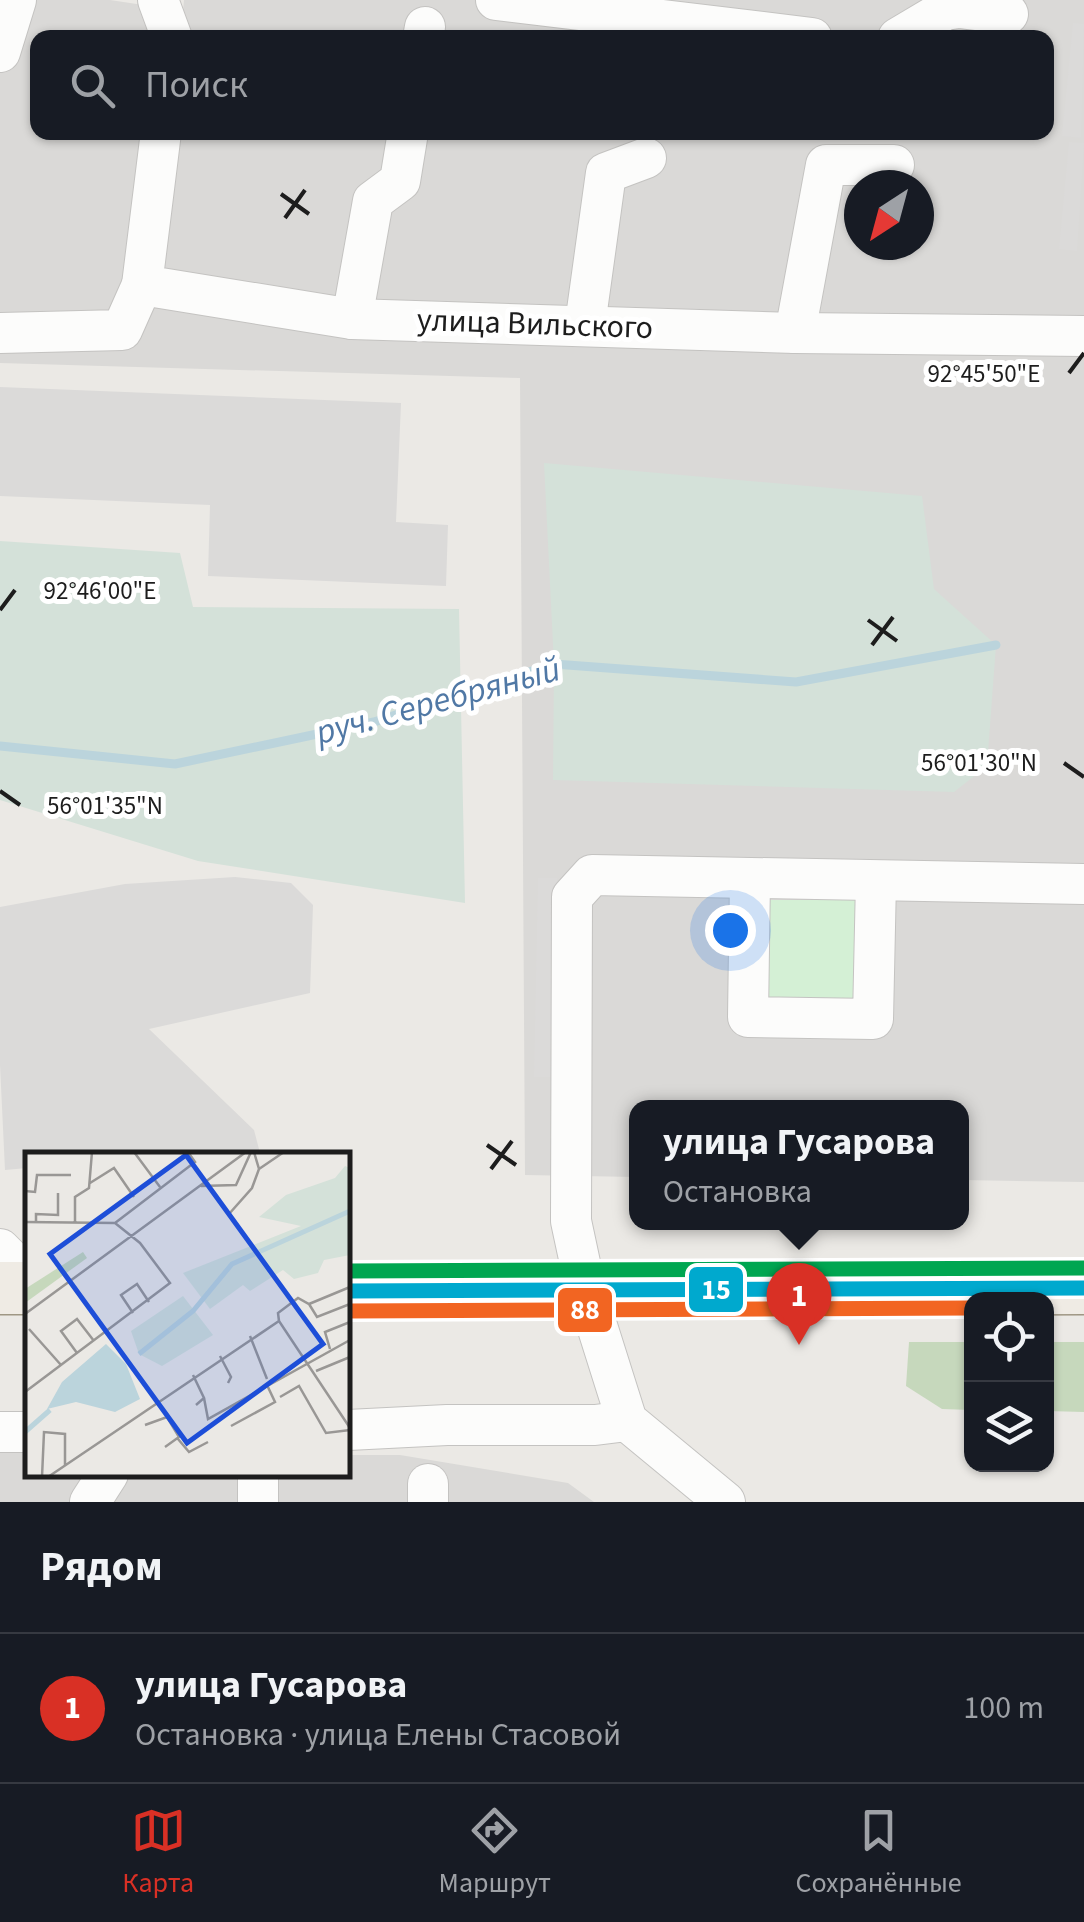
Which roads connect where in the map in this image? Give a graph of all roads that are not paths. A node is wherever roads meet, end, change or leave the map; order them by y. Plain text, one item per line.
1 (16, 0) edge
2 (158, 0) edge
3 (496, 0) edge
4 (1008, 14) dead end
5 (172, 30) edge
6 (745, 30) edge
7 (911, 30) edge
8 (0, 52) edge
9 (159, 140) edge
10 (407, 140) edge
11 (834, 149) edge
12 (646, 158) dead end
13 (894, 165) dead end
14 (142, 285) junction
15 (352, 319) junction
16 (585, 325) junction
17 (0, 332) edge
18 (795, 332) junction
19 (1084, 336) edge
20 (750, 880) junction
21 (876, 881) junction
22 (1084, 884) edge
23 (0, 1249) edge
24 (25, 1274) edge
25 (1084, 1288) edge
26 (350, 1290) edge
27 (586, 1291) junction
28 (627, 1421) junction
29 (350, 1430) edge
30 (106, 1477) edge
31 (90, 1502) edge
32 (724, 1502) edge

1 - 8 street
2 - 5 street
3 - 6 street
4 - 7 street
9 - 14 street
10 - 15 street
11 - 13 street
11 - 18 street
12 - 16 street
14 - 15 street, улица Вильского
14 - 17 street
15 - 16 street, улица Вильского
16 - 18 street, улица Вильского
18 - 19 street, улица Вильского
20 - 21 street
20 - 21 street
20 - 27 street
21 - 22 street
23 - 24 street
25 - 27 main road
26 - 27 main road
27 - 28 street
28 - 29 street
28 - 32 street
30 - 31 street

